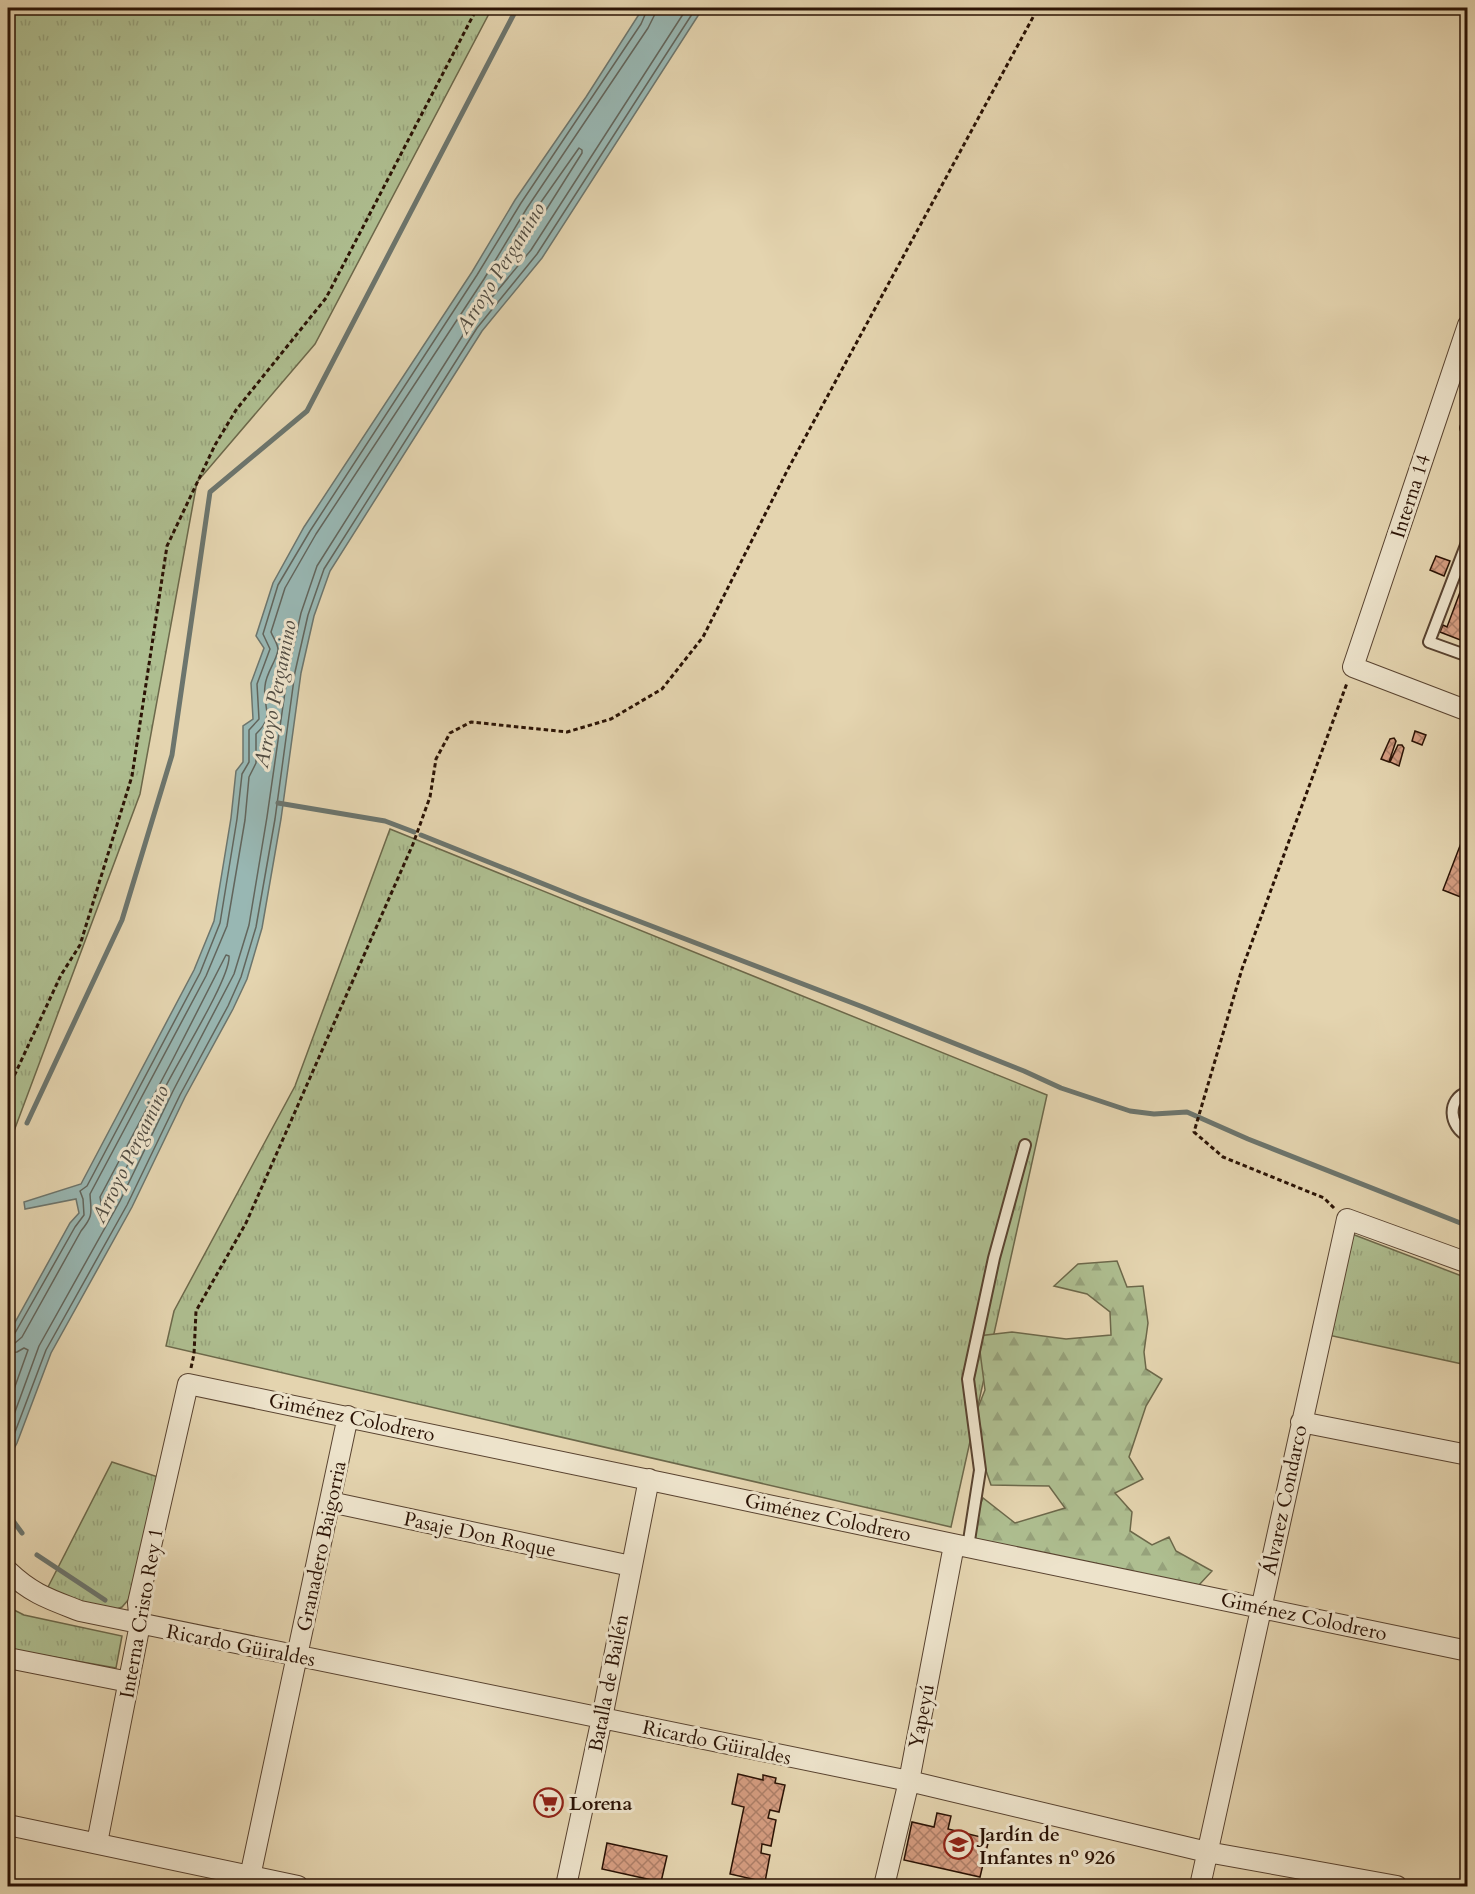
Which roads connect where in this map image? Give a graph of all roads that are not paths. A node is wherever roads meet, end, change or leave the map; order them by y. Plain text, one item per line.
1 (1467, 325) edge
2 (1467, 540) edge
3 (1467, 656) edge
4 (1467, 711) edge
5 (1467, 1092) edge
6 (1467, 1136) edge
7 (1025, 1145) dead end
8 (1467, 1263) edge
9 (188, 1384) joint
10 (348, 1416) junction
11 (1301, 1422) junction
12 (1467, 1455) edge
13 (649, 1479) junction
14 (330, 1502) junction
15 (961, 1546) junction
16 (631, 1566) junction
17 (8, 1570) edge
18 (1261, 1607) junction
19 (140, 1624) junction
20 (1467, 1651) edge
21 (298, 1656) junction
22 (8, 1658) edge
23 (129, 1682) junction
24 (602, 1718) junction
25 (909, 1781) junction
26 (8, 1825) edge
27 (97, 1843) junction
28 (1207, 1852) junction
29 (249, 1882) edge
30 (298, 1887) edge
31 (566, 1887) edge
32 (884, 1887) edge
33 (1200, 1887) edge
34 (1397, 1887) edge

1 - 4 street, Interna 14
2 - 3 lane
5 - 6 lane
7 - 15 lane
8 - 11 street, Álvarez Condarco
9 - 10 street, Giménez Colodrero
9 - 19 street, Interna Cristo Rey 1
10 - 13 street, Giménez Colodrero
10 - 14 street, Granadero Baigorria
11 - 12 street
11 - 18 street, Álvarez Condarco
13 - 15 street, Giménez Colodrero
13 - 16 street, Batalla de Bailén
14 - 16 street, Pasaje Don Roque
14 - 21 street, Granadero Baigorria
15 - 18 street, Giménez Colodrero
15 - 25 street, Yapeyú
16 - 24 street, Batalla de Bailén
17 - 19 street, Ricardo Güiraldes
18 - 20 street, Giménez Colodrero
18 - 28 street, Álvarez Condarco
19 - 21 street, Ricardo Güiraldes
19 - 23 street, Interna Cristo Rey 1
21 - 24 street, Ricardo Güiraldes
21 - 29 street, Granadero Baigorria
22 - 23 street
23 - 27 street, Interna Cristo Rey 1
24 - 25 street, Ricardo Güiraldes
24 - 31 street, Batalla de Bailén
25 - 28 street, Ricardo Güiraldes
25 - 32 street, Yapeyú
26 - 27 street
27 - 29 street
28 - 33 street, Álvarez Condarco
28 - 34 street, Ricardo Güiraldes
29 - 30 street

